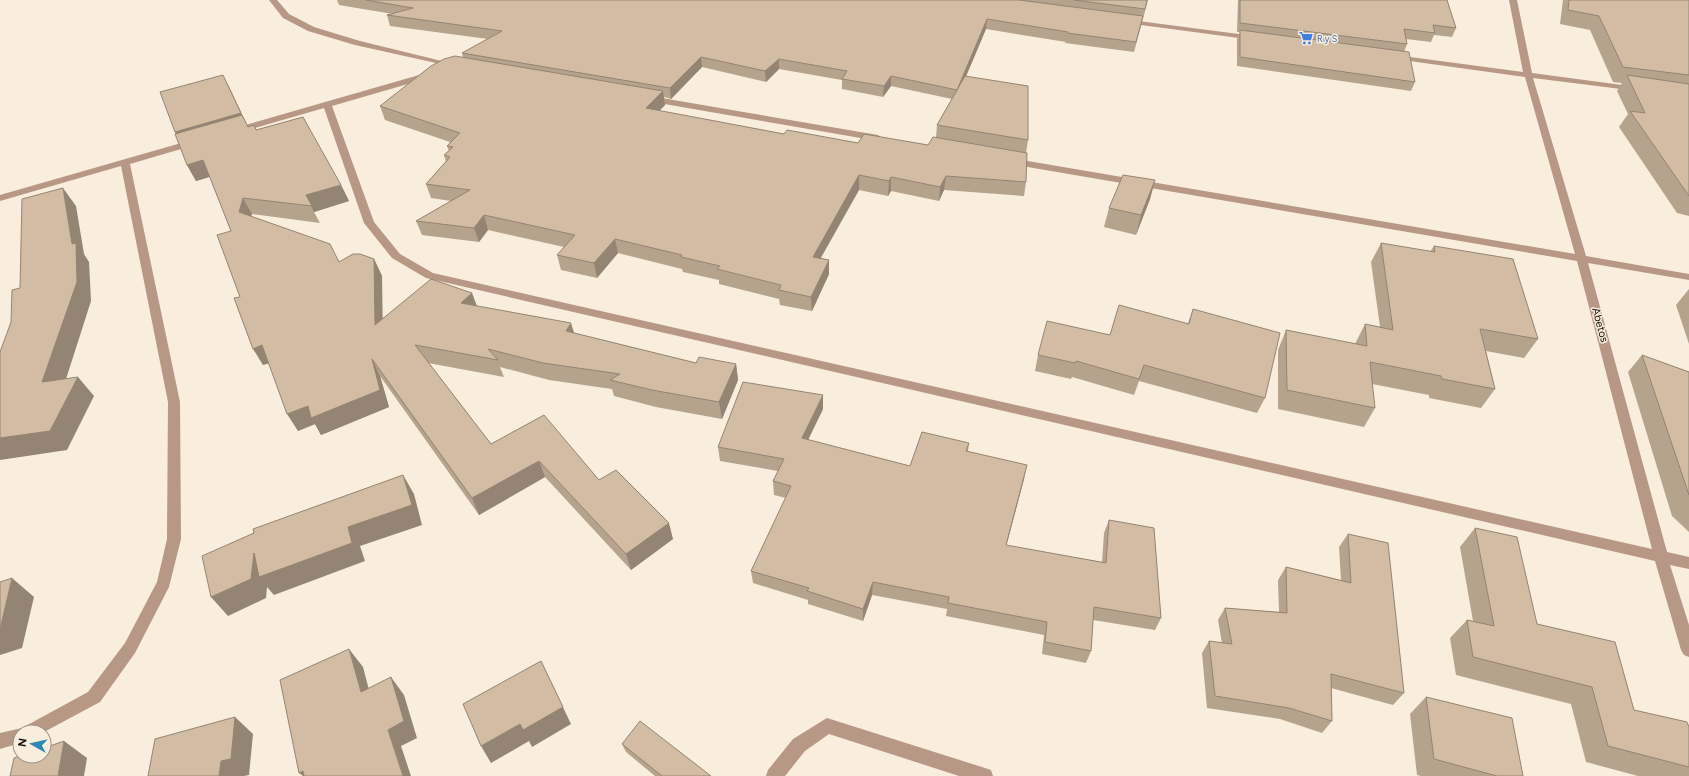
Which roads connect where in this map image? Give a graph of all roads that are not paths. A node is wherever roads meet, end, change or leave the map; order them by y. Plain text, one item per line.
1 (273, 0) edge
2 (1513, 0) edge
3 (1119, 20) edge
4 (1261, 39) edge
5 (1387, 55) edge
6 (1528, 74) junction
7 (1643, 90) edge
8 (639, 97) edge
9 (327, 104) junction
10 (230, 132) edge
11 (207, 139) edge
12 (891, 140) edge
13 (1001, 159) edge
14 (125, 162) junction
15 (0, 198) edge
16 (1582, 259) junction
17 (1689, 277) edge
18 (1661, 557) junction
19 (1689, 563) edge
20 (1689, 650) edge
21 (43, 724) edge
22 (12, 737) edge
23 (0, 741) edge
24 (774, 776) edge
25 (985, 776) edge

1 - 9 street
2 - 6 street, Abetos
3 - 4 street
5 - 6 street
6 - 7 street
6 - 16 street, Abetos
8 - 12 street
9 - 10 street
9 - 18 street
11 - 14 street
13 - 16 street
14 - 15 street
14 - 21 street
16 - 17 street
16 - 18 street, Abetos
18 - 19 street
18 - 20 street, Abetos
22 - 23 street
24 - 25 street

